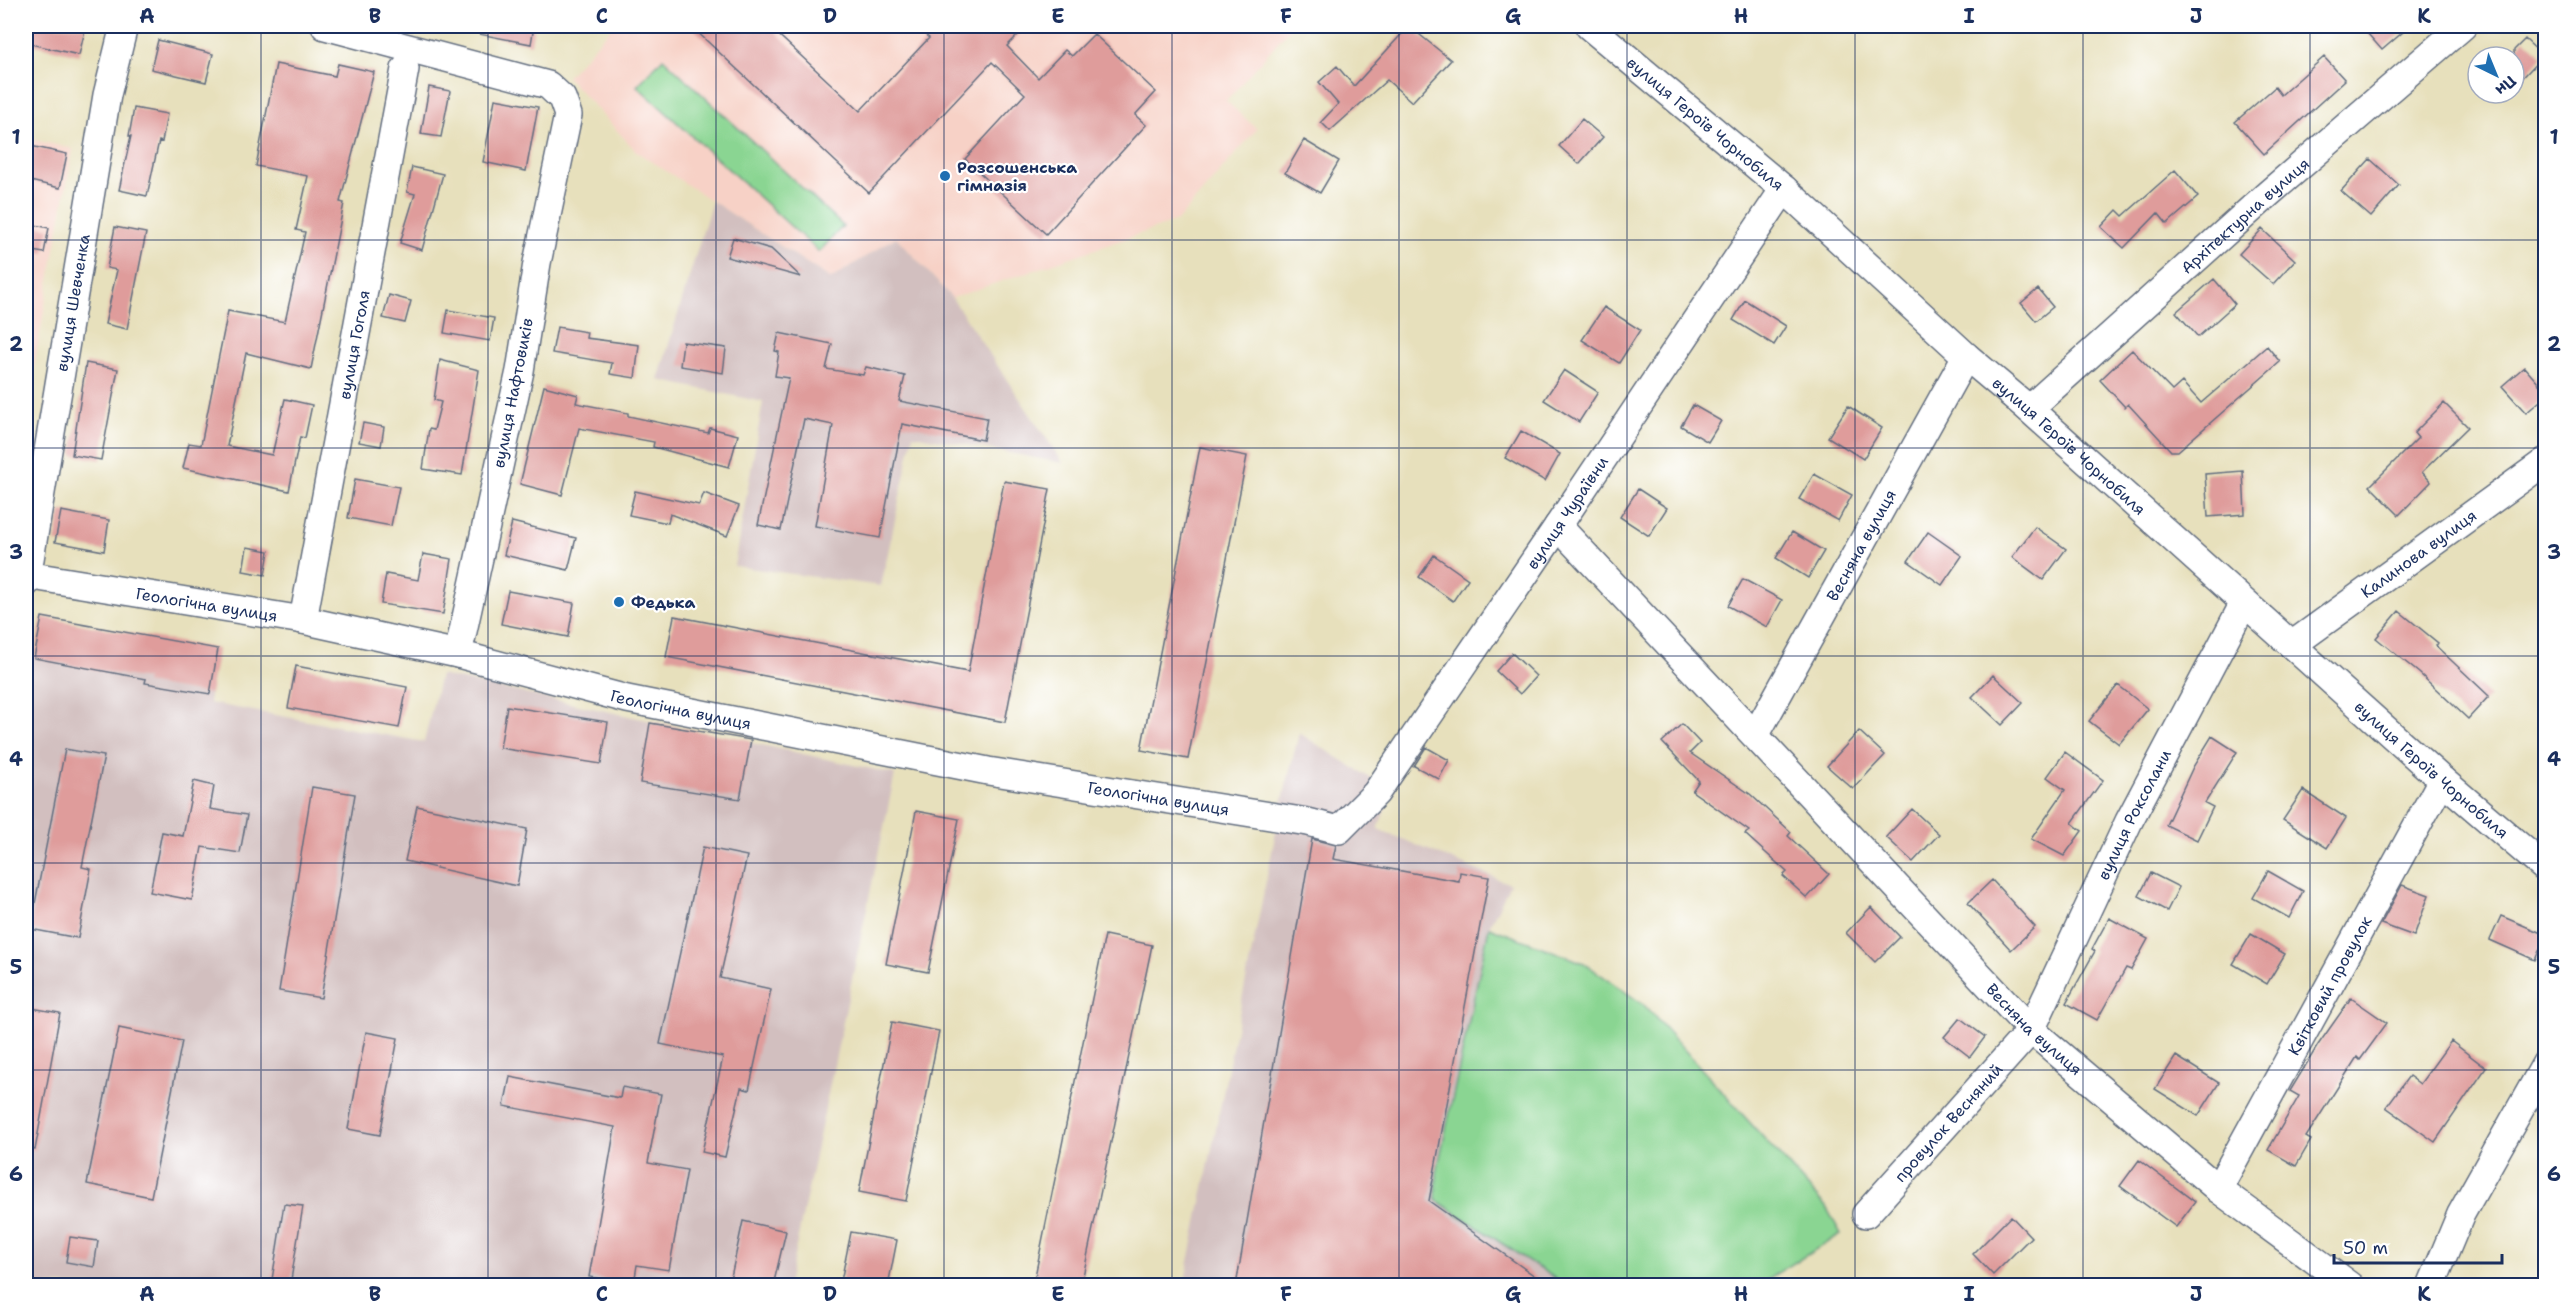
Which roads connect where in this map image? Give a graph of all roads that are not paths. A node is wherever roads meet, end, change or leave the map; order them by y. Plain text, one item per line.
1 (123, 26) edge
2 (325, 26) edge
3 (1589, 26) edge
4 (2463, 26) edge
5 (405, 69) dead end
6 (1784, 189) junction
7 (1966, 356) junction
8 (2029, 409) junction
9 (2546, 461) edge
10 (1558, 526) junction
11 (26, 578) edge
12 (2244, 603) junction
13 (303, 620) junction
14 (2292, 645) junction
15 (458, 654) junction
16 (1756, 735) junction
17 (2442, 780) junction
18 (1339, 830) joint
19 (2546, 869) edge
20 (2031, 1030) junction
21 (2546, 1063) edge
22 (2218, 1189) junction
23 (1866, 1214) dead end
24 (2350, 1286) edge
25 (2431, 1286) edge

1 - 11 street, вулиця Шевченка
2 - 15 street, вулиця Нафтовиків
3 - 6 street, вулиця Героїв Чорнобиля
4 - 8 street, Архітектурна вулиця
5 - 13 street, вулиця Гоголя
6 - 7 street, вулиця Героїв Чорнобиля
6 - 10 street, вулиця Чураївни
7 - 8 street, вулиця Героїв Чорнобиля
7 - 16 street, Весняна вулиця
8 - 12 street, вулиця Героїв Чорнобиля
9 - 14 street, Калинова вулиця
10 - 16 street, Весняна вулиця
10 - 18 street, вулиця Чураївни
11 - 13 street, Геологічна вулиця
12 - 14 street, вулиця Героїв Чорнобиля
12 - 20 street, вулиця Роксолани
13 - 15 street, Геологічна вулиця
14 - 17 street, вулиця Героїв Чорнобиля
15 - 18 street, Геологічна вулиця
16 - 20 street, Весняна вулиця
17 - 19 street, вулиця Героїв Чорнобиля
17 - 22 street, Квітковий провулок
20 - 22 street, Весняна вулиця
20 - 23 street, провулок Весняний
21 - 25 street
22 - 24 street, Весняна вулиця

